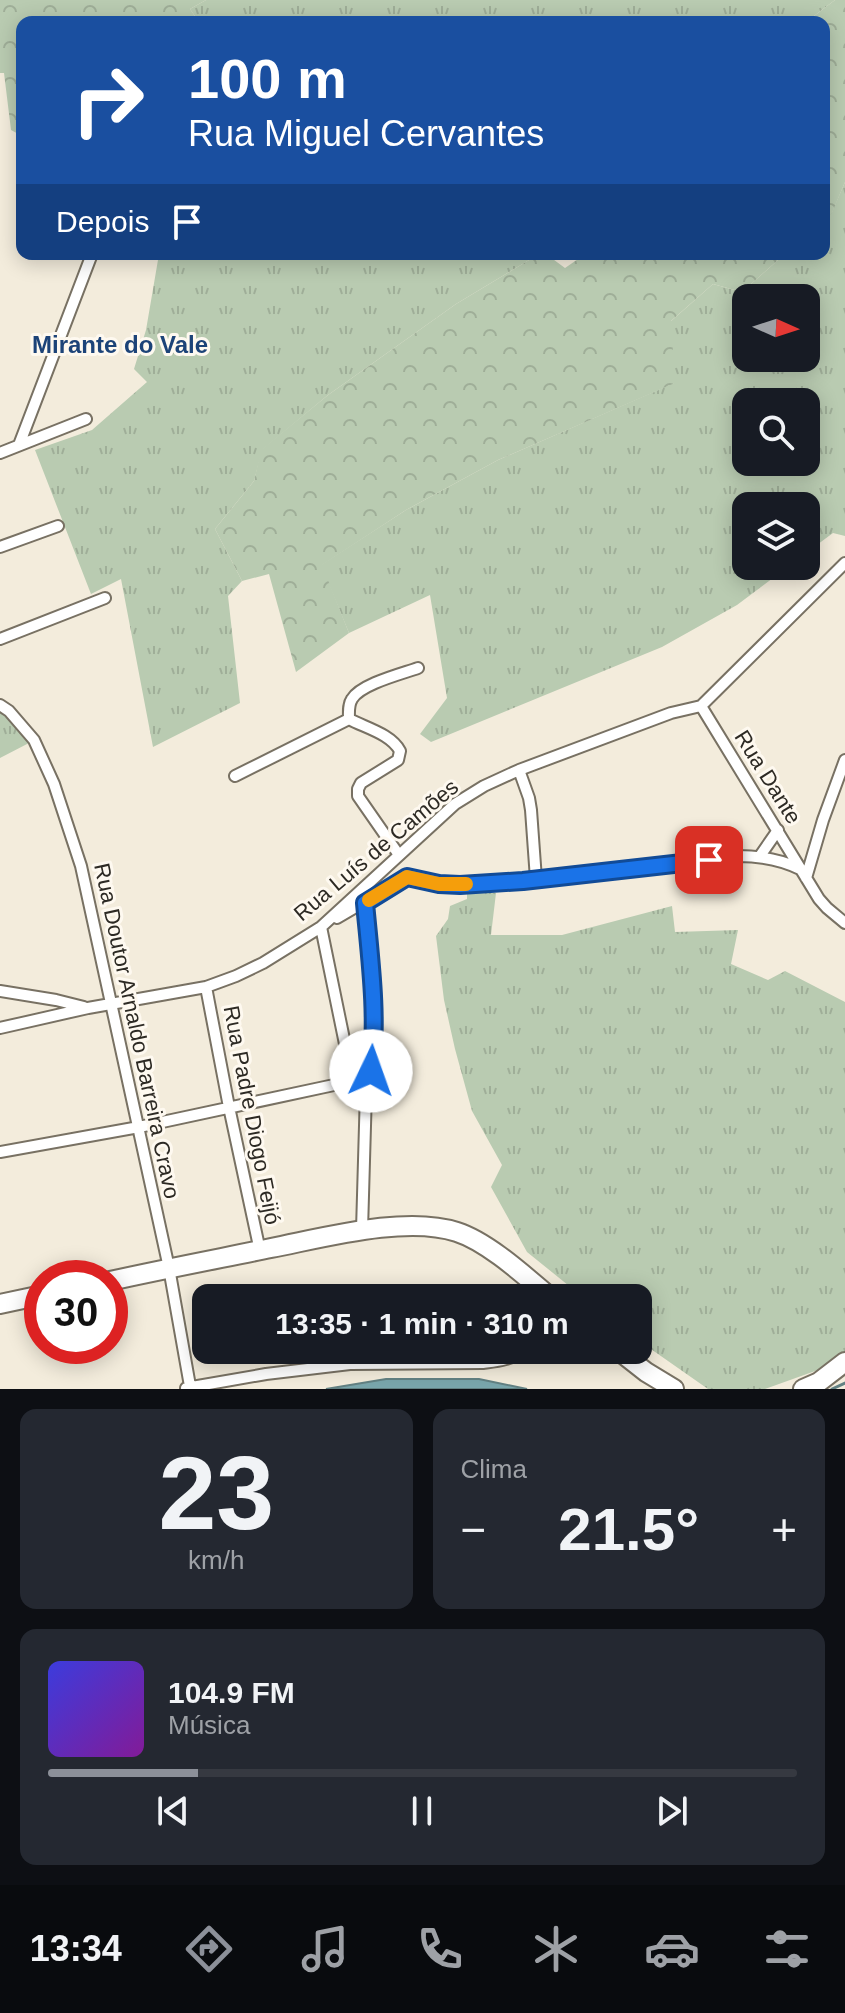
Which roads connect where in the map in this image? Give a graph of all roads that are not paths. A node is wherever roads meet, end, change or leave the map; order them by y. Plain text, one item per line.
1 (90, 260) edge
2 (86, 419) dead end
3 (19, 445) junction
4 (0, 453) edge
5 (58, 526) dead end
6 (0, 547) edge
7 (845, 563) edge
8 (105, 598) dead end
9 (0, 639) edge
10 (418, 668) dead end
11 (0, 705) edge
12 (701, 706) junction
13 (349, 719) junction
14 (845, 760) edge
15 (519, 770) junction
16 (235, 776) dead end
17 (778, 830) junction
18 (399, 855) junction
19 (760, 856) junction
20 (803, 874) junction
21 (536, 879) junction
22 (365, 903) junction
23 (845, 923) edge
24 (321, 927) junction
25 (206, 987) junction
26 (0, 991) edge
27 (35, 997) junction
28 (112, 1005) junction
29 (88, 1008) junction
30 (54, 1017) junction
31 (0, 1028) edge
32 (371, 1071) junction
33 (355, 1077) junction
34 (366, 1091) junction
35 (229, 1107) junction
36 (139, 1127) junction
37 (0, 1152) edge
38 (362, 1230) junction
39 (260, 1251) junction
40 (169, 1268) junction
41 (128, 1277) edge
42 (534, 1284) edge
43 (24, 1299) edge
44 (0, 1304) edge
45 (845, 1362) edge
46 (350, 1364) edge
47 (636, 1364) edge
48 (646, 1372) junction
49 (187, 1388) edge
50 (660, 1389) edge
51 (674, 1389) edge
52 (803, 1389) edge

1 - 3 street
2 - 3 street
3 - 4 street
5 - 6 street
7 - 12 street, Rua Luís de Camões
8 - 9 street
10 - 13 street
11 - 28 street, Rua Doutor Arnaldo Barreira Cravo
12 - 15 street, Rua Luís de Camões
12 - 17 street, Rua Dante
13 - 16 street
13 - 18 street
14 - 20 street
15 - 18 street, Rua Luís de Camões
15 - 21 street
17 - 19 street
17 - 20 street, Rua Dante
18 - 24 street, Rua Luís de Camões
19 - 20 street
19 - 21 street
20 - 23 street, Rua Dante
21 - 22 street
22 - 24 street
22 - 32 street
24 - 25 street, Rua Luís de Camões
24 - 33 street
25 - 28 street, Rua Luís de Camões
25 - 35 street, Rua Padre Diogo Feijó
26 - 27 street
27 - 29 street
27 - 30 street
28 - 29 street, Rua Luís de Camões
28 - 36 street, Rua Doutor Arnaldo Barreira Cravo
29 - 30 street
30 - 31 street
32 - 33 street
32 - 34 street
33 - 34 street
33 - 35 street
34 - 38 street
35 - 36 street
35 - 39 street, Rua Padre Diogo Feijó
36 - 37 street
36 - 40 street, Rua Doutor Arnaldo Barreira Cravo
38 - 39 highway
38 - 42 highway
39 - 40 highway
40 - 41 highway
40 - 49 street, Rua Doutor Arnaldo Barreira Cravo
43 - 44 highway
45 - 52 highway
46 - 49 street
47 - 48 highway
48 - 50 highway
48 - 51 highway

